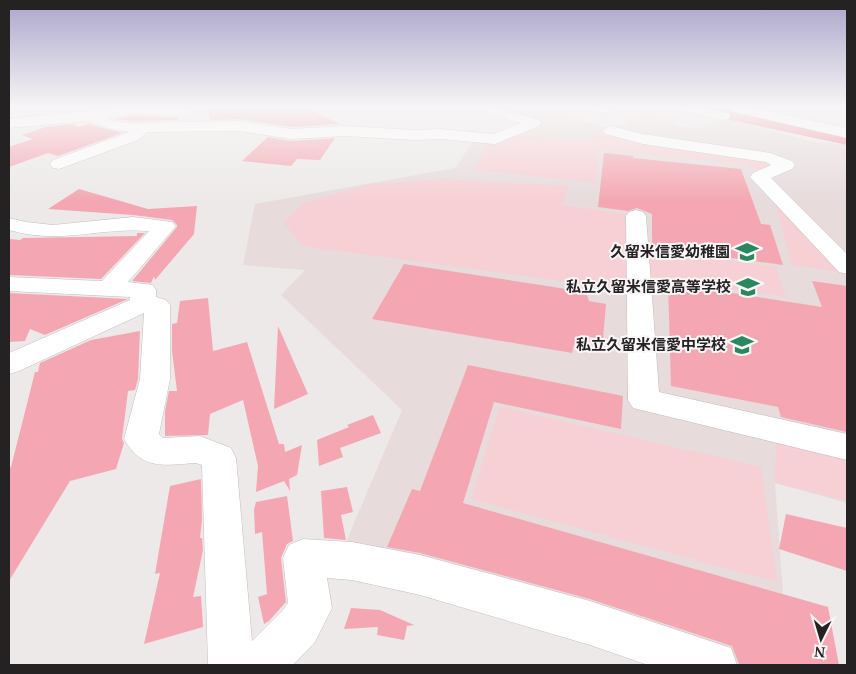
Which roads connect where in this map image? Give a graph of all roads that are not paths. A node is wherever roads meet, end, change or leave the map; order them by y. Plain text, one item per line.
1 (125, 139) edge
2 (276, 139) edge
3 (647, 139) edge
4 (269, 146) dead end
5 (59, 164) dead end
6 (636, 216) dead end
7 (9, 224) edge
8 (847, 267) edge
9 (9, 284) edge
10 (109, 288) junction
11 (142, 304) junction
12 (9, 364) edge
13 (847, 446) edge
14 (231, 665) edge
15 (261, 665) edge
16 (714, 665) edge

1 - 5 street
2 - 4 street
3 - 8 street
6 - 13 street
7 - 10 street
9 - 10 street
10 - 11 street
11 - 12 street
11 - 14 street
15 - 16 street

